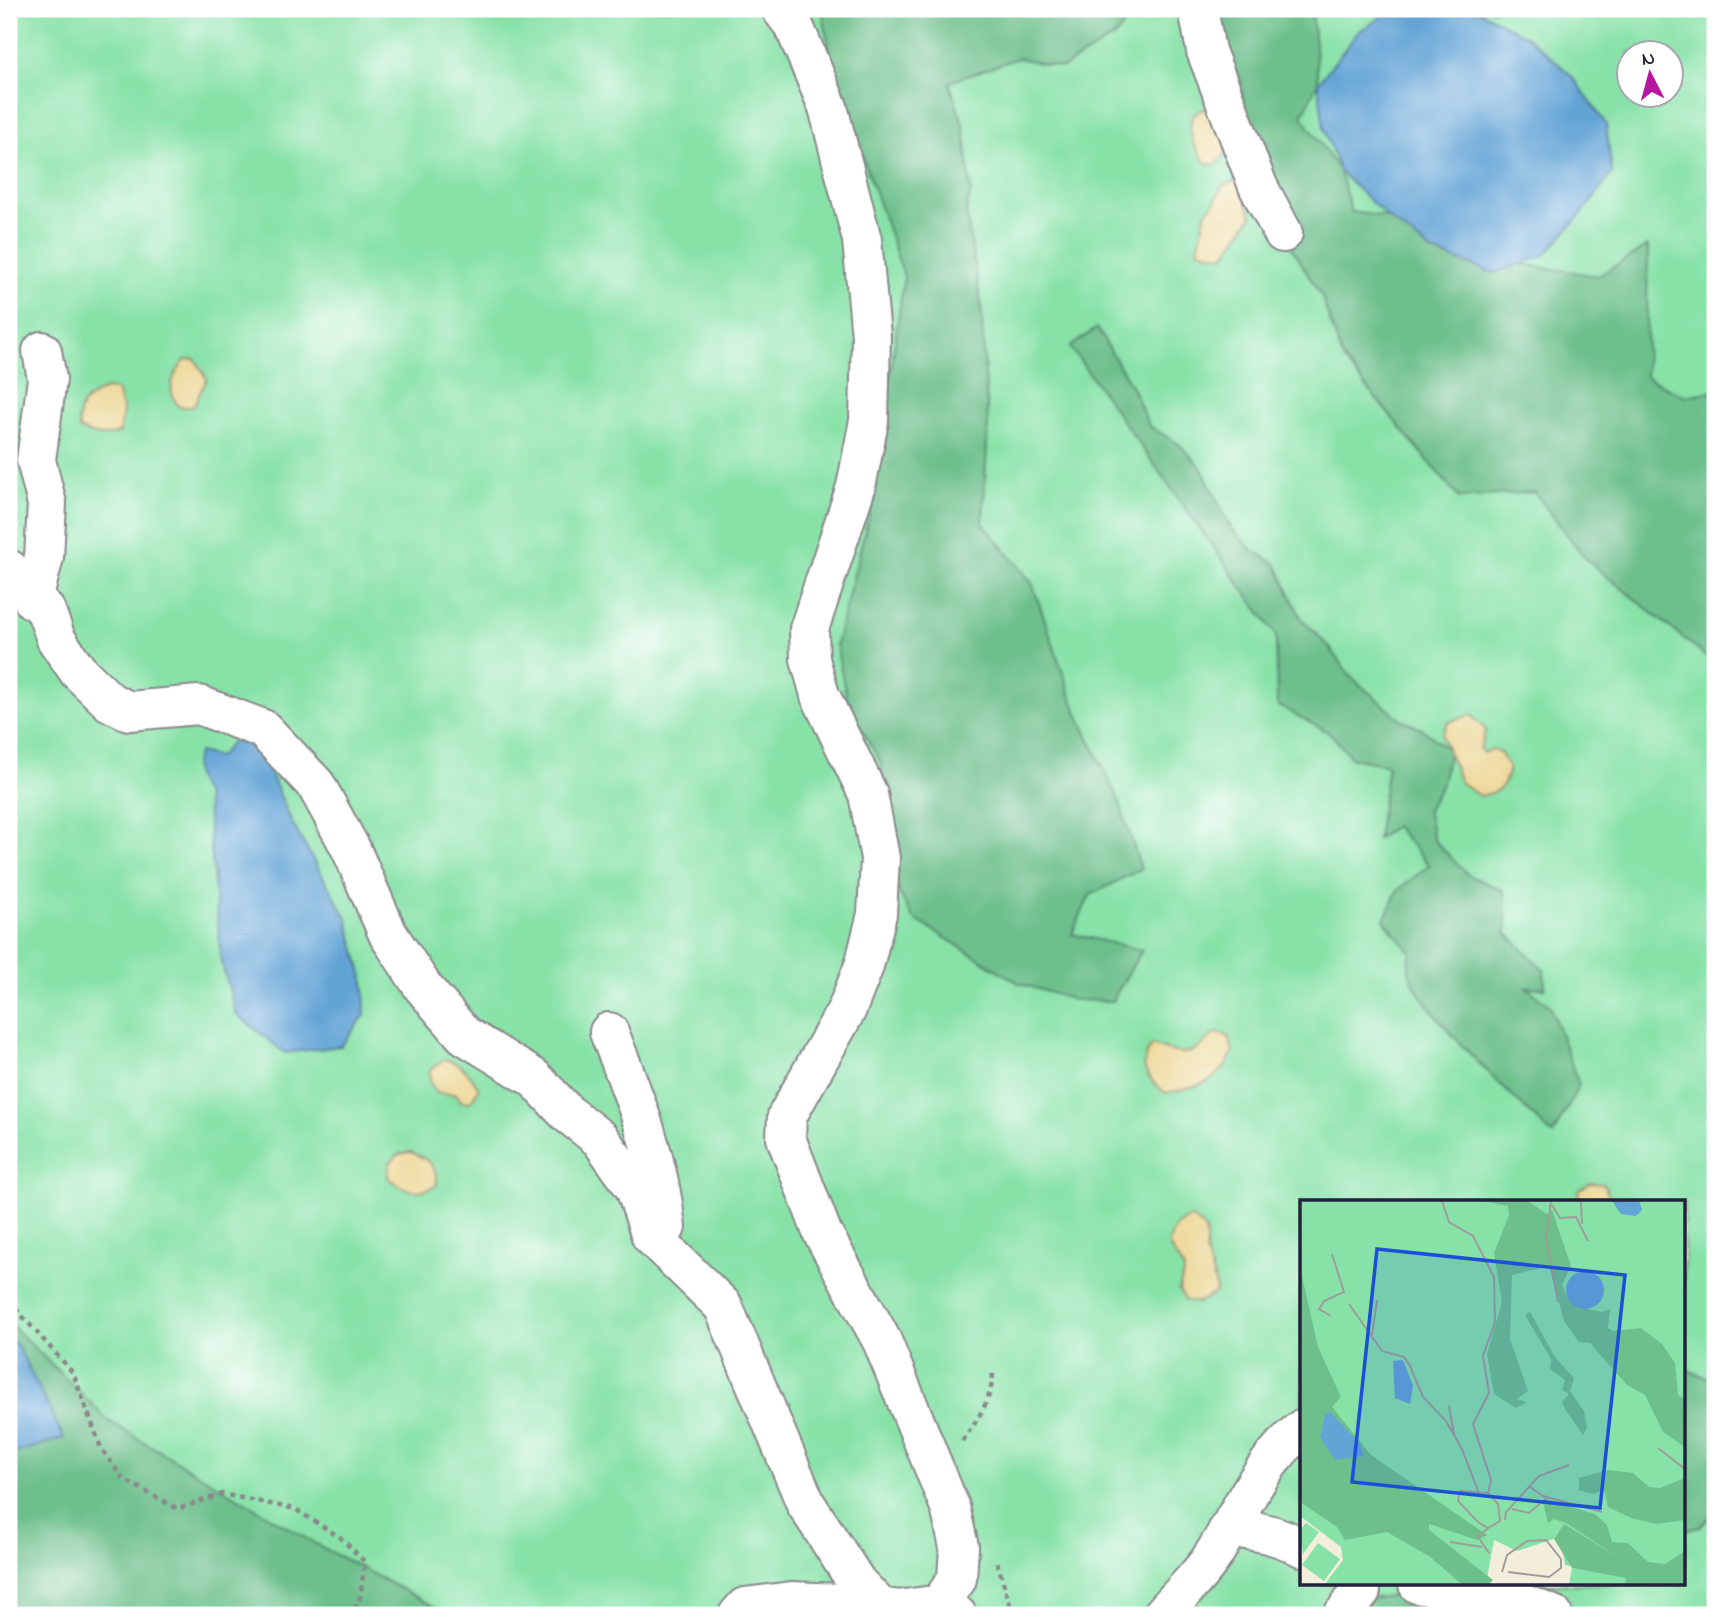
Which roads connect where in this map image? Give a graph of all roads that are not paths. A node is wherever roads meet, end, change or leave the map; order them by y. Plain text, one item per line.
1 (781, 9) edge
2 (1198, 9) edge
3 (1283, 233) dead end
4 (42, 351) dead end
5 (9, 569) edge
6 (33, 600) junction
7 (610, 1032) dead end
8 (635, 1188) junction
9 (619, 1223) dead end
10 (668, 1252) junction
11 (1300, 1431) edge
12 (1228, 1529) junction
13 (1300, 1546) edge
14 (1358, 1586) edge
15 (1429, 1586) edge
16 (880, 1607) junction
17 (948, 1610) edge
18 (738, 1615) edge
19 (1162, 1615) edge
20 (1343, 1615) edge
21 (1553, 1615) edge

1 - 17 lane
2 - 3 lane
4 - 6 lane
5 - 6 lane
6 - 8 lane
7 - 10 lane
8 - 9 lane
8 - 10 lane
10 - 16 lane
11 - 12 lane
12 - 13 lane
12 - 19 lane
14 - 20 lane
15 - 21 lane
16 - 17 lane
16 - 18 lane

